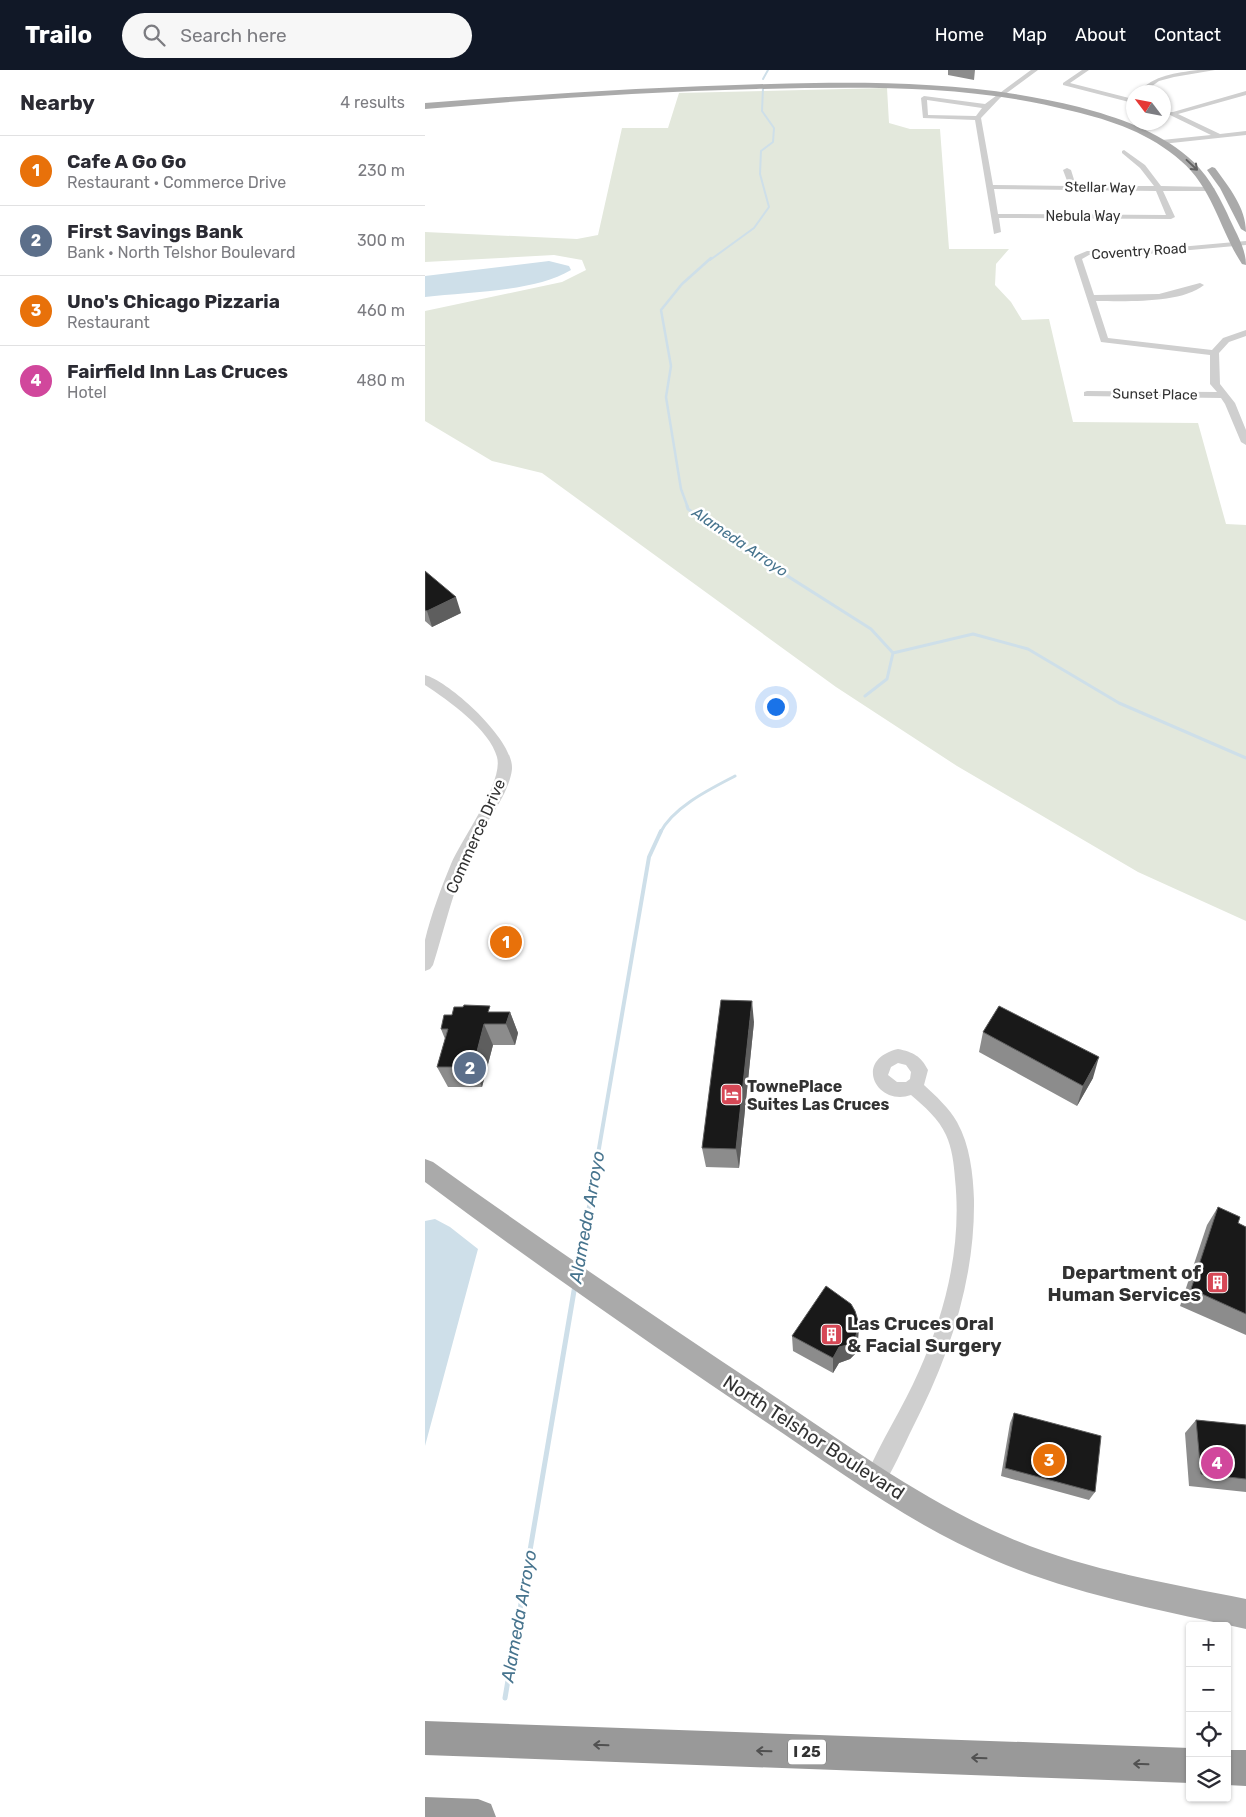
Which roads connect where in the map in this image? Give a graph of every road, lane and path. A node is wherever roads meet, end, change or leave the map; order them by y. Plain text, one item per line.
1 (1035, 70) edge
2 (1212, 70) edge
3 (1073, 72) dead end
4 (1084, 72) edge
5 (1150, 85) edge
6 (1005, 91) junction
7 (1246, 93) edge
8 (1232, 96) junction
9 (1126, 98) edge
10 (1246, 100) edge
11 (425, 101) edge
12 (425, 106) edge
13 (985, 106) junction
14 (1173, 114) joint
15 (978, 118) junction
16 (1126, 119) edge
17 (1151, 130) edge
18 (1246, 133) edge
19 (1219, 136) junction
20 (1173, 141) junction
21 (1162, 142) junction
22 (1124, 152) dead end
23 (1067, 170) dead end
24 (1073, 186) junction
25 (989, 187) junction
26 (1159, 188) junction
27 (1211, 189) junction
28 (994, 216) junction
29 (1246, 229) edge
30 (997, 232) dead end
31 (1246, 243) edge
32 (1234, 244) junction
33 (1246, 262) edge
34 (1200, 285) dead end
35 (1092, 298) junction
36 (1246, 333) edge
37 (1214, 353) junction
38 (1087, 394) dead end
39 (1224, 395) junction
40 (1245, 440) edge
41 (425, 679) edge
42 (425, 965) edge
43 (913, 1086) dead end
44 (425, 1170) edge
45 (875, 1480) junction
46 (1246, 1614) edge
47 (425, 1738) edge
48 (1186, 1766) edge
49 (1231, 1767) edge
50 (1246, 1768) edge
51 (425, 1815) edge
52 (478, 1817) edge

1 - 6 street
2 - 5 street
3 - 4 street
4 - 9 street
6 - 11 main road
6 - 12 main road
6 - 13 street
6 - 16 main road
6 - 21 main road
7 - 8 street
8 - 10 street
8 - 14 street
13 - 15 street
13 - 15 street
14 - 19 street
15 - 25 street
17 - 20 main road
18 - 19 street
19 - 20 street
20 - 21 street
20 - 29 main road
21 -> 27 main road
22 - 26 street
23 - 24 street
24 - 25 street, Stellar Way
24 - 26 street, Stellar Way
25 - 28 street
26 - 27 street, Stellar Way
26 - 28 street, Nebula Way
27 - 32 main road
28 - 30 street
31 - 32 street, Coventry Road
32 - 33 main road
32 - 35 street, Coventry Road
34 - 35 street
35 - 37 street, Coventry Road
36 - 37 street
37 - 39 street
38 - 39 street, Sunset Place
39 - 40 street
41 - 42 street, Commerce Drive
43 - 45 street
44 - 45 main road, North Telshor Boulevard
45 - 46 main road, North Telshor Boulevard
48 -> 47 highway, I 25
49 - 50 highway
51 - 52 highway

